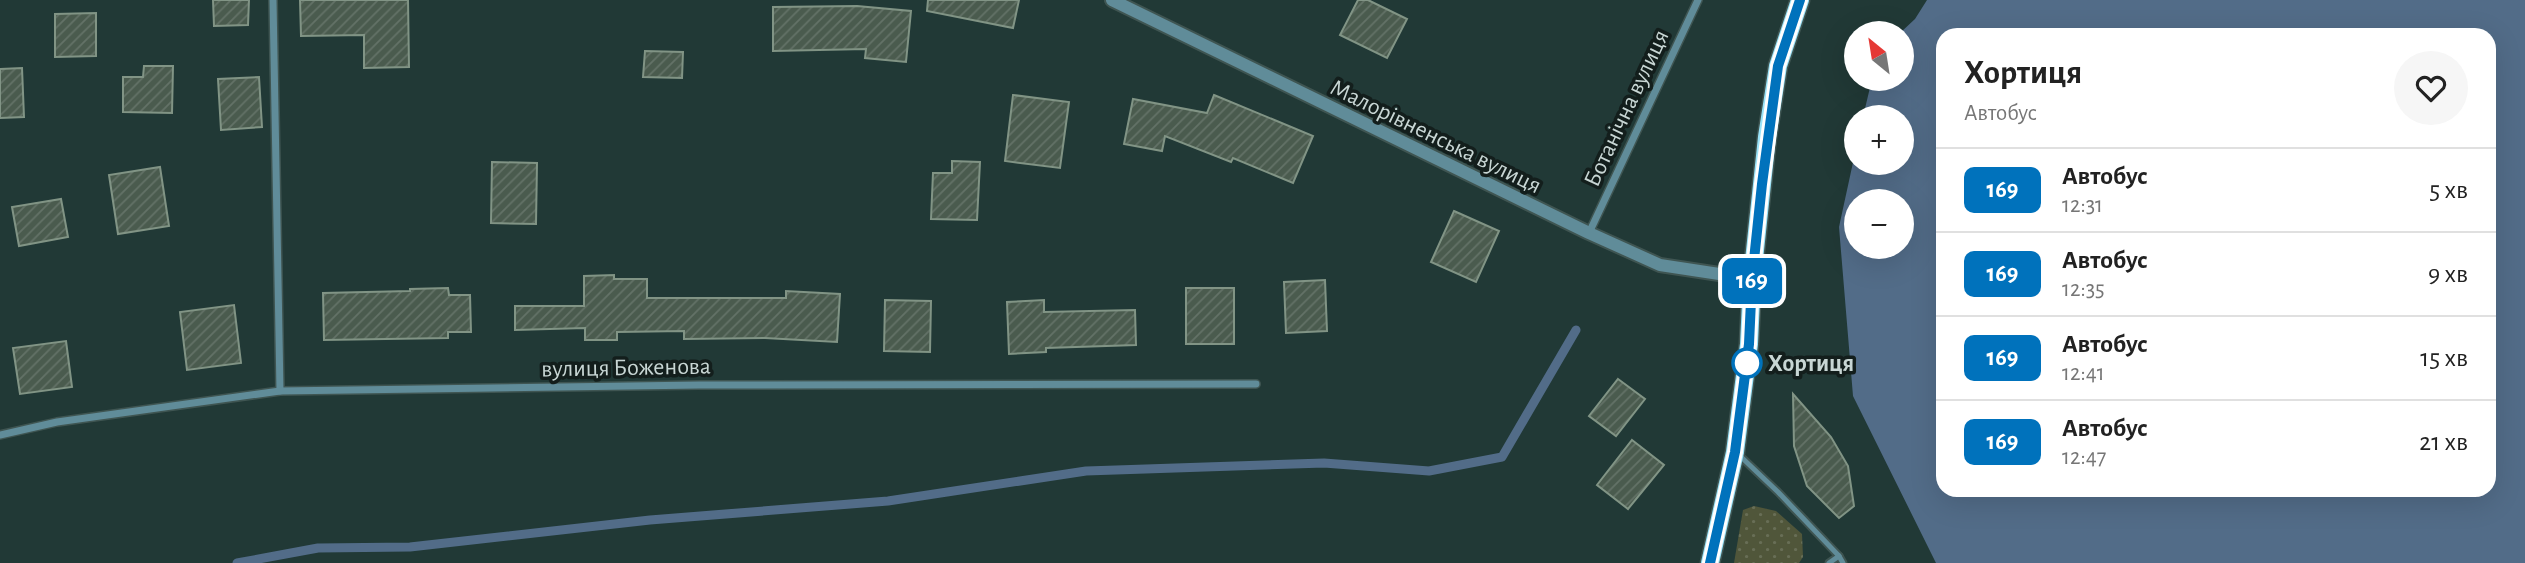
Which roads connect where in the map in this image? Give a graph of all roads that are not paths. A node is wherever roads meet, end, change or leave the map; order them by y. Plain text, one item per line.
1 (273, 0) edge
2 (1112, 0) edge
3 (1698, 0) edge
4 (1800, 0) edge
5 (1589, 233) junction
6 (1752, 279) junction
7 (1256, 384) dead end
8 (280, 391) junction
9 (0, 435) edge
10 (1735, 452) junction
11 (1839, 556) junction
12 (1710, 563) edge
13 (1829, 563) edge
14 (1843, 563) edge

1 - 8 street
2 - 5 street, Малорівненська вулиця
3 - 5 street, Ботанічна вулиця
4 - 6 main road
5 - 6 street, Малорівненська вулиця
6 - 10 main road
7 - 8 street, вулиця Боженова
8 - 9 street, вулиця Боженова
10 - 11 lane
10 - 12 main road
11 - 13 lane
11 - 14 lane

